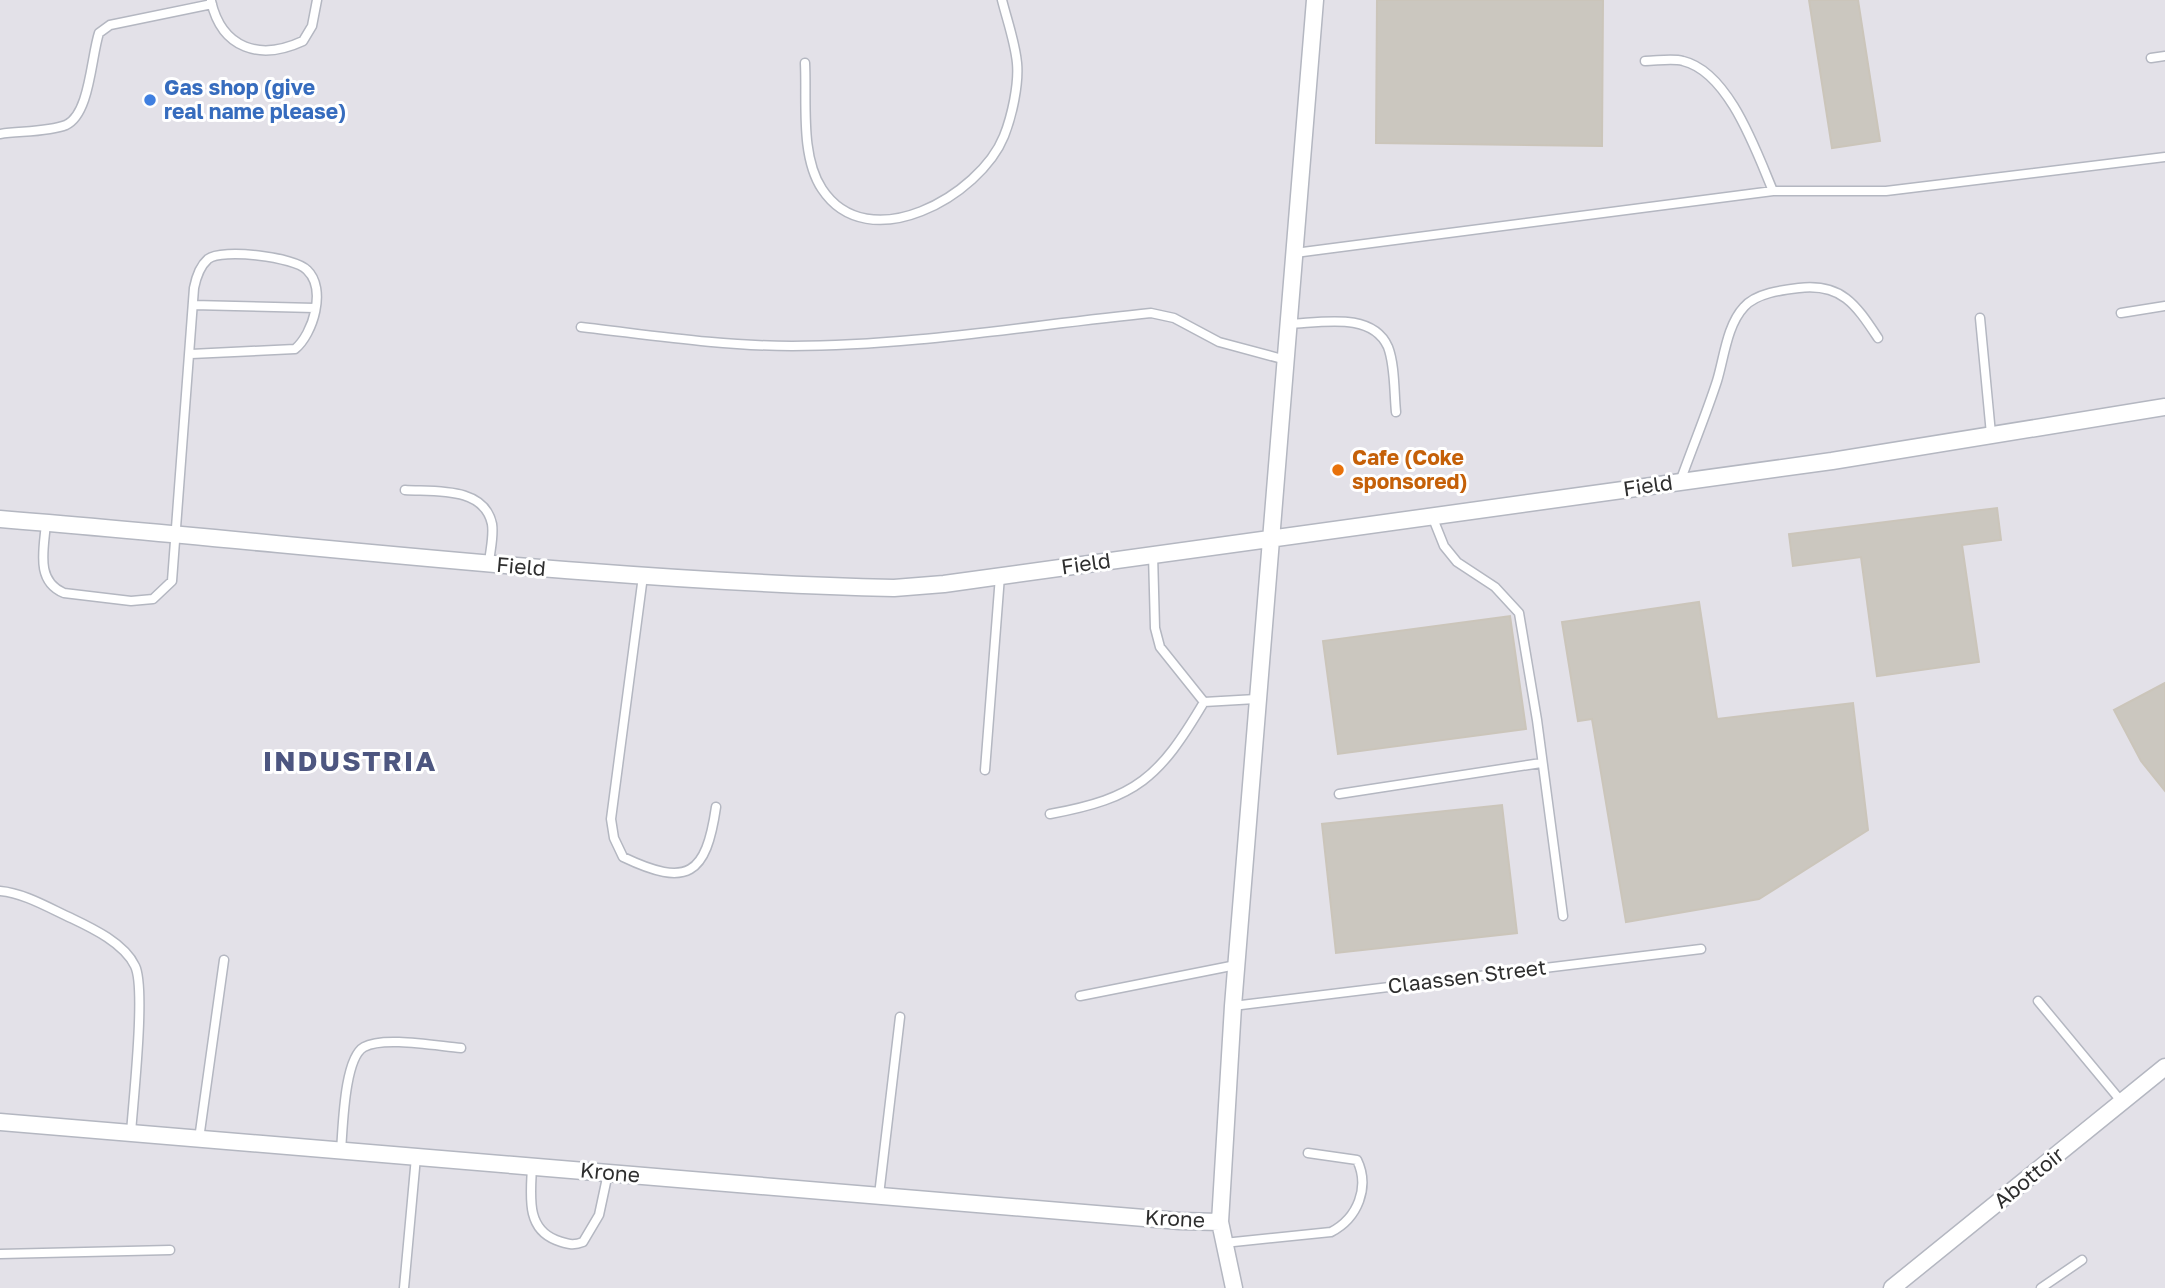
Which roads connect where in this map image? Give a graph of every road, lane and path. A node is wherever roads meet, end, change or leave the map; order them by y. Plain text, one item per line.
1 (317, 0) edge
2 (1002, 0) edge
3 (1315, 0) edge
4 (211, 2) edge
5 (2165, 56) edge
6 (2151, 58) dead end
7 (1645, 61) dead end
8 (805, 63) dead end
9 (0, 134) edge
10 (2165, 158) edge
11 (1773, 191) junction
12 (1295, 253) junction
13 (193, 305) junction
14 (2165, 306) edge
15 (315, 307) junction
16 (2121, 313) dead end
17 (1980, 318) dead end
18 (1289, 324) junction
19 (581, 327) dead end
20 (1878, 338) dead end
21 (191, 354) junction
22 (1286, 360) junction
23 (2165, 407) edge
24 (1396, 412) dead end
25 (1990, 433) junction
26 (1680, 482) junction
27 (405, 490) dead end
28 (1433, 516) junction
29 (0, 519) edge
30 (46, 523) junction
31 (178, 533) junction
32 (1271, 538) junction
33 (1153, 555) junction
34 (489, 565) junction
35 (643, 576) junction
36 (1000, 576) junction
37 (1256, 699) junction
38 (1204, 702) junction
39 (1541, 763) junction
40 (985, 770) dead end
41 (1339, 794) dead end
42 (716, 807) dead end
43 (1050, 814) dead end
44 (0, 891) edge
45 (1563, 916) dead end
46 (1701, 948) dead end
47 (224, 960) dead end
48 (1236, 965) junction
49 (1080, 996) dead end
50 (2039, 1000) dead end
51 (1233, 1006) junction
52 (900, 1017) dead end
53 (461, 1048) dead end
54 (2165, 1067) edge
55 (2121, 1101) junction
56 (0, 1122) edge
57 (131, 1133) junction
58 (199, 1139) junction
59 (341, 1150) junction
60 (1308, 1153) dead end
61 (416, 1157) junction
62 (532, 1166) junction
63 (608, 1172) junction
64 (879, 1195) junction
65 (1220, 1222) junction
66 (1224, 1243) junction
67 (170, 1250) dead end
68 (0, 1254) edge
69 (2082, 1260) dead end
70 (404, 1288) edge
71 (1234, 1288) edge
72 (1892, 1288) edge
73 (2041, 1288) edge

1 - 4 lane
2 - 8 lane
3 - 12 street
4 - 9 lane
5 - 6 lane
7 - 11 lane
10 - 11 lane
11 - 12 lane
12 - 18 street
13 - 15 lane
13 - 15 lane
13 - 21 lane
14 - 16 lane
15 - 21 lane
17 - 25 lane
18 - 22 street
18 - 24 lane
19 - 22 lane
20 - 26 lane
21 - 31 lane
22 - 32 street
23 - 25 street, Field
25 - 26 street, Field
26 - 28 street, Field
27 - 34 lane
28 - 32 street, Field
28 - 39 lane
29 - 30 street, Field
30 - 31 street, Field
30 - 31 lane
31 - 34 street, Field
32 - 33 street, Field
32 - 37 street
33 - 36 street, Field
33 - 38 lane
34 - 35 street, Field
35 - 36 street, Field
35 - 42 lane
36 - 40 lane
37 - 38 lane
37 - 48 street
38 - 43 lane
39 - 41 lane
39 - 45 lane
44 - 57 lane
46 - 51 lane, Claassen Street
47 - 58 lane
48 - 49 lane
48 - 51 street
50 - 55 lane
51 - 65 street
52 - 64 lane
53 - 59 lane
54 - 55 street, Abottoir
55 - 72 street, Abottoir
56 - 57 street, Krone
57 - 58 street, Krone
58 - 59 street, Krone
59 - 61 street, Krone
60 - 66 lane
61 - 62 street, Krone
61 - 70 lane
62 - 63 street, Krone
62 - 63 lane
63 - 64 street, Krone
64 - 65 street, Krone
65 - 66 street
66 - 71 street
67 - 68 lane
69 - 73 lane

